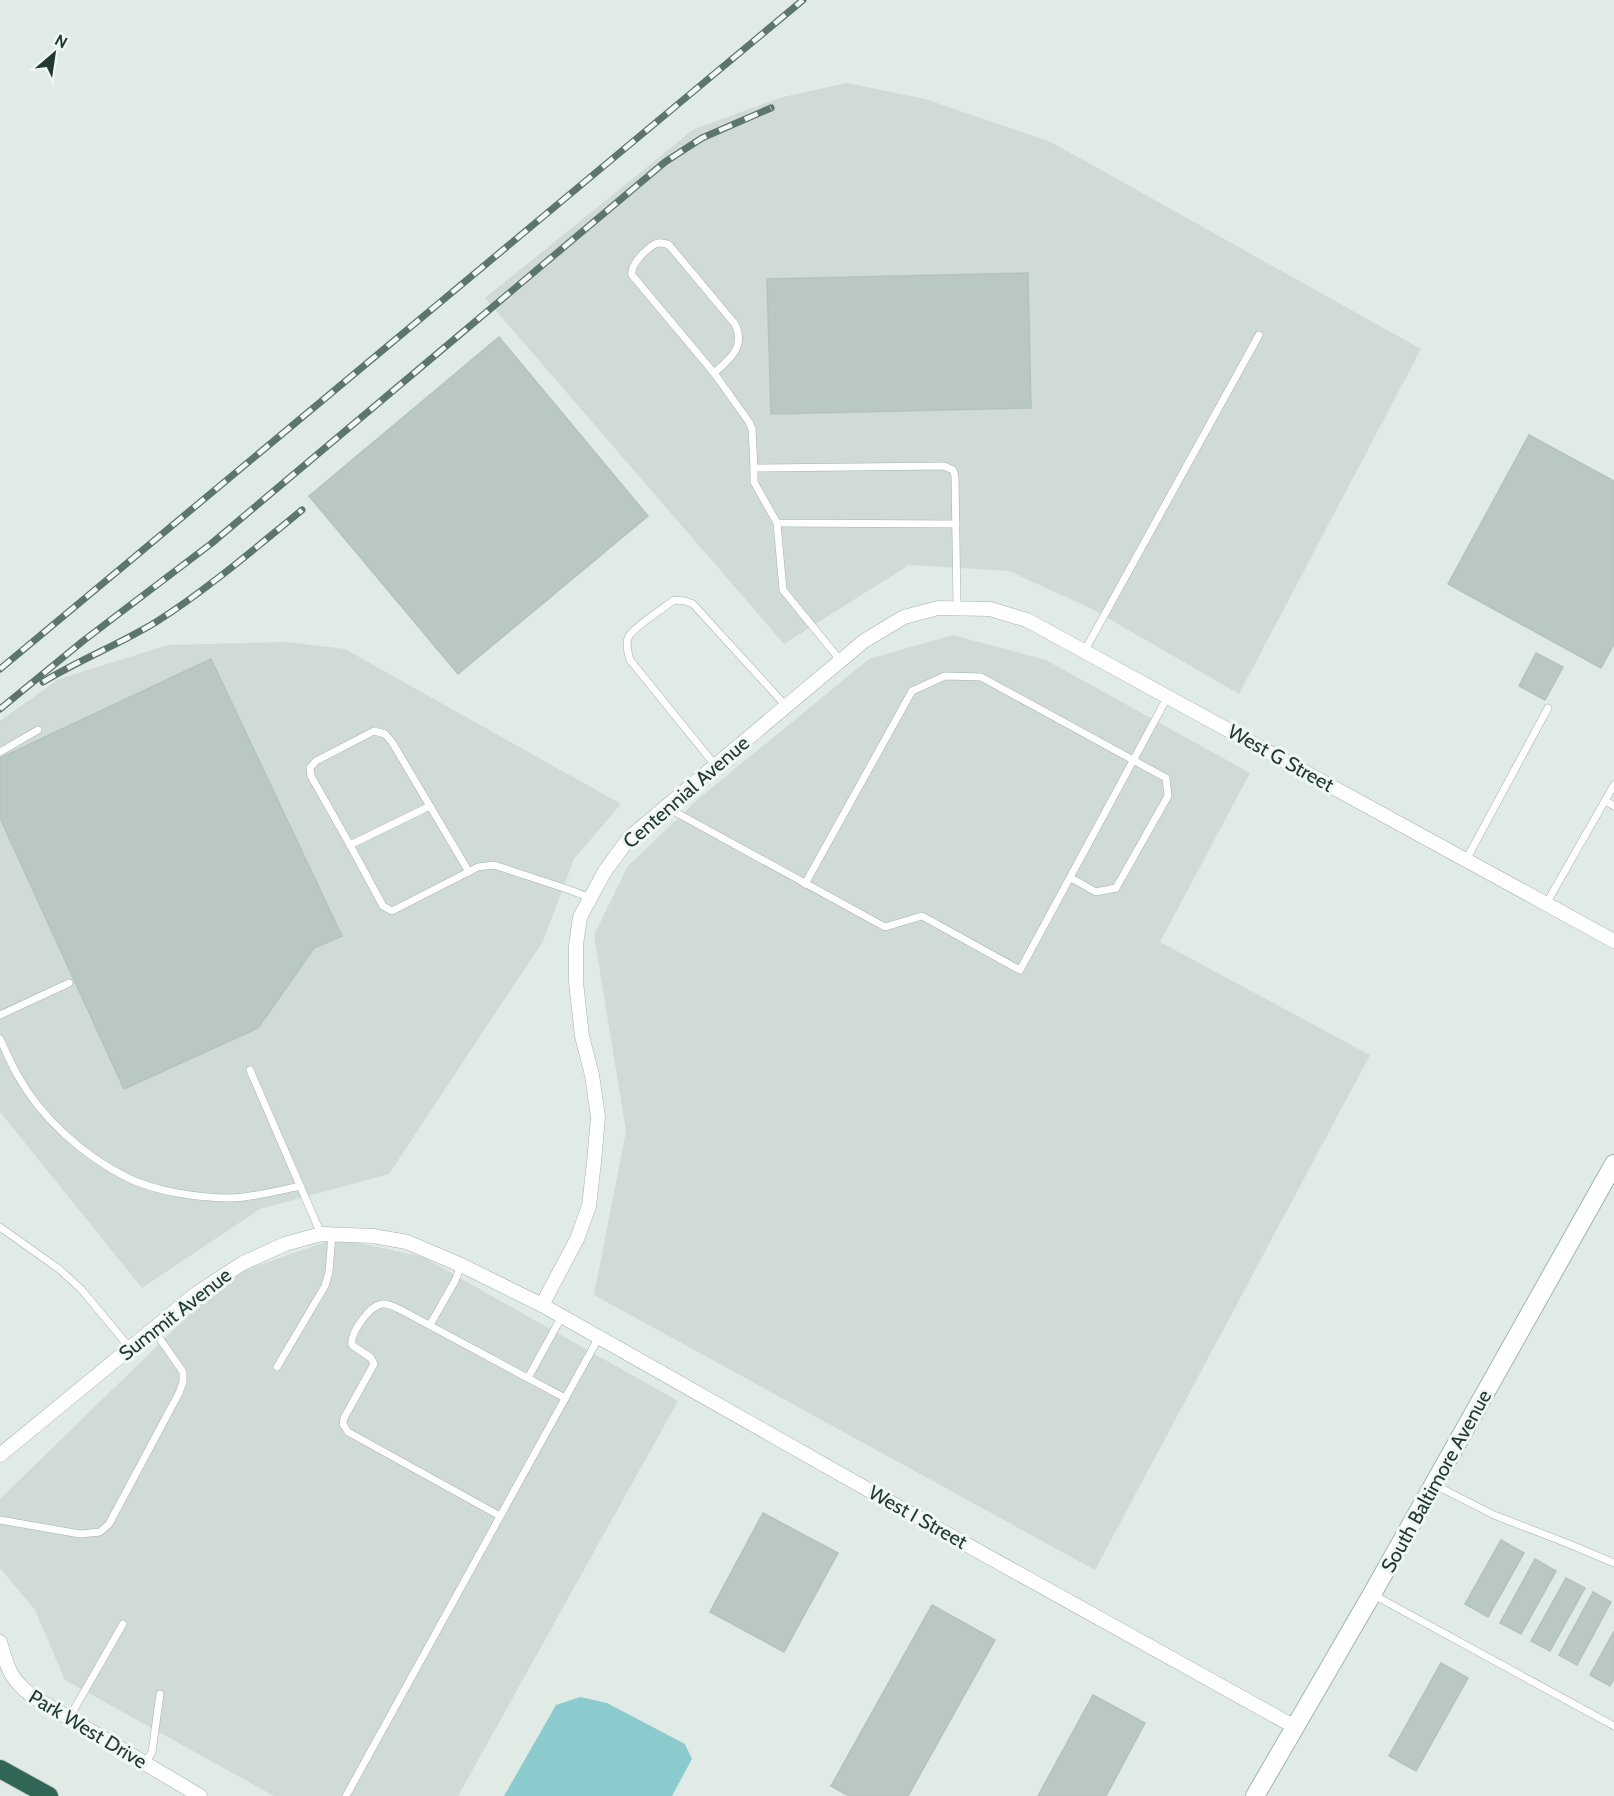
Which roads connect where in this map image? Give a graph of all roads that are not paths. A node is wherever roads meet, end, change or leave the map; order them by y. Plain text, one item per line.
1 (1259, 334) dead end
2 (714, 373) junction
3 (754, 468) junction
4 (777, 524) junction
5 (956, 524) junction
6 (938, 608) joint
7 (957, 608) junction
8 (1085, 650) junction
9 (840, 660) junction
10 (1168, 696) junction
11 (786, 706) junction
12 (1548, 708) dead end
13 (38, 730) dead end
14 (0, 752) edge
15 (1134, 760) junction
16 (715, 765) junction
17 (1614, 785) edge
18 (1606, 801) junction
19 (430, 806) junction
20 (1614, 806) edge
21 (666, 807) junction
22 (350, 845) junction
23 (1466, 860) junction
24 (469, 872) junction
25 (1071, 878) junction
26 (805, 884) junction
27 (590, 898) junction
28 (1546, 904) junction
29 (1614, 941) edge
30 (69, 982) dead end
31 (0, 1015) edge
32 (0, 1039) edge
33 (250, 1070) dead end
34 (1614, 1164) edge
35 (300, 1186) junction
36 (0, 1227) edge
37 (326, 1234) junction
38 (461, 1265) junction
39 (542, 1305) junction
40 (562, 1316) junction
41 (430, 1325) junction
42 (153, 1329) junction
43 (599, 1337) junction
44 (130, 1348) junction
45 (278, 1367) dead end
46 (528, 1378) junction
47 (565, 1398) junction
48 (0, 1455) edge
49 (1434, 1485) junction
50 (500, 1516) junction
51 (0, 1520) edge
52 (1614, 1563) edge
53 (1372, 1594) junction
54 (123, 1624) dead end
55 (0, 1642) edge
56 (160, 1694) dead end
57 (69, 1718) junction
58 (1614, 1726) edge
59 (1295, 1727) junction
60 (145, 1763) junction
61 (0, 1769) edge
62 (49, 1796) edge
63 (200, 1796) edge
64 (346, 1796) edge
65 (1255, 1796) edge

1 - 8 lane
2 - 2 lane
2 - 3 lane
3 - 4 lane
3 - 5 lane
4 - 5 lane
4 - 9 lane
5 - 7 lane
6 - 7 street, West G Street
6 - 9 street, Centennial Avenue
7 - 8 street, West G Street
8 - 10 street, West G Street
9 - 11 street, Centennial Avenue
10 - 15 lane
10 - 23 street, West G Street
11 - 16 street, Centennial Avenue
11 - 16 lane
12 - 23 lane
13 - 14 lane
15 - 25 lane
15 - 25 lane
15 - 26 lane
16 - 21 street, Centennial Avenue
17 - 18 lane
18 - 20 lane
18 - 28 lane
19 - 22 lane
19 - 22 lane
19 - 24 lane
21 - 26 lane
21 - 27 street, Centennial Avenue
22 - 24 lane
23 - 28 street, West G Street
24 - 27 lane
25 - 26 lane
27 - 39 street, Centennial Avenue
28 - 29 street, West G Street
30 - 31 lane
32 - 35 lane
33 - 35 lane
34 - 49 street, South Baltimore Avenue
35 - 37 lane
36 - 44 lane
37 - 38 street, Summit Avenue
37 - 42 street, Summit Avenue
37 - 45 lane
38 - 39 street, Summit Avenue
38 - 41 lane
39 - 40 street, West I Street
40 - 43 street, West I Street
40 - 46 lane
41 - 46 lane
41 - 50 lane
42 - 44 street, Summit Avenue
42 - 51 lane
43 - 47 lane
43 - 59 street, West I Street
44 - 48 street, Summit Avenue
46 - 47 lane
47 - 50 lane
49 - 52 lane
49 - 53 street, South Baltimore Avenue
50 - 64 lane
53 - 58 lane
53 - 59 street, South Baltimore Avenue
54 - 57 lane
55 - 57 street, Park West Drive
56 - 60 lane
57 - 60 street, Park West Drive
59 - 65 street, South Baltimore Avenue
60 - 63 street, Park West Drive
61 - 62 highway

